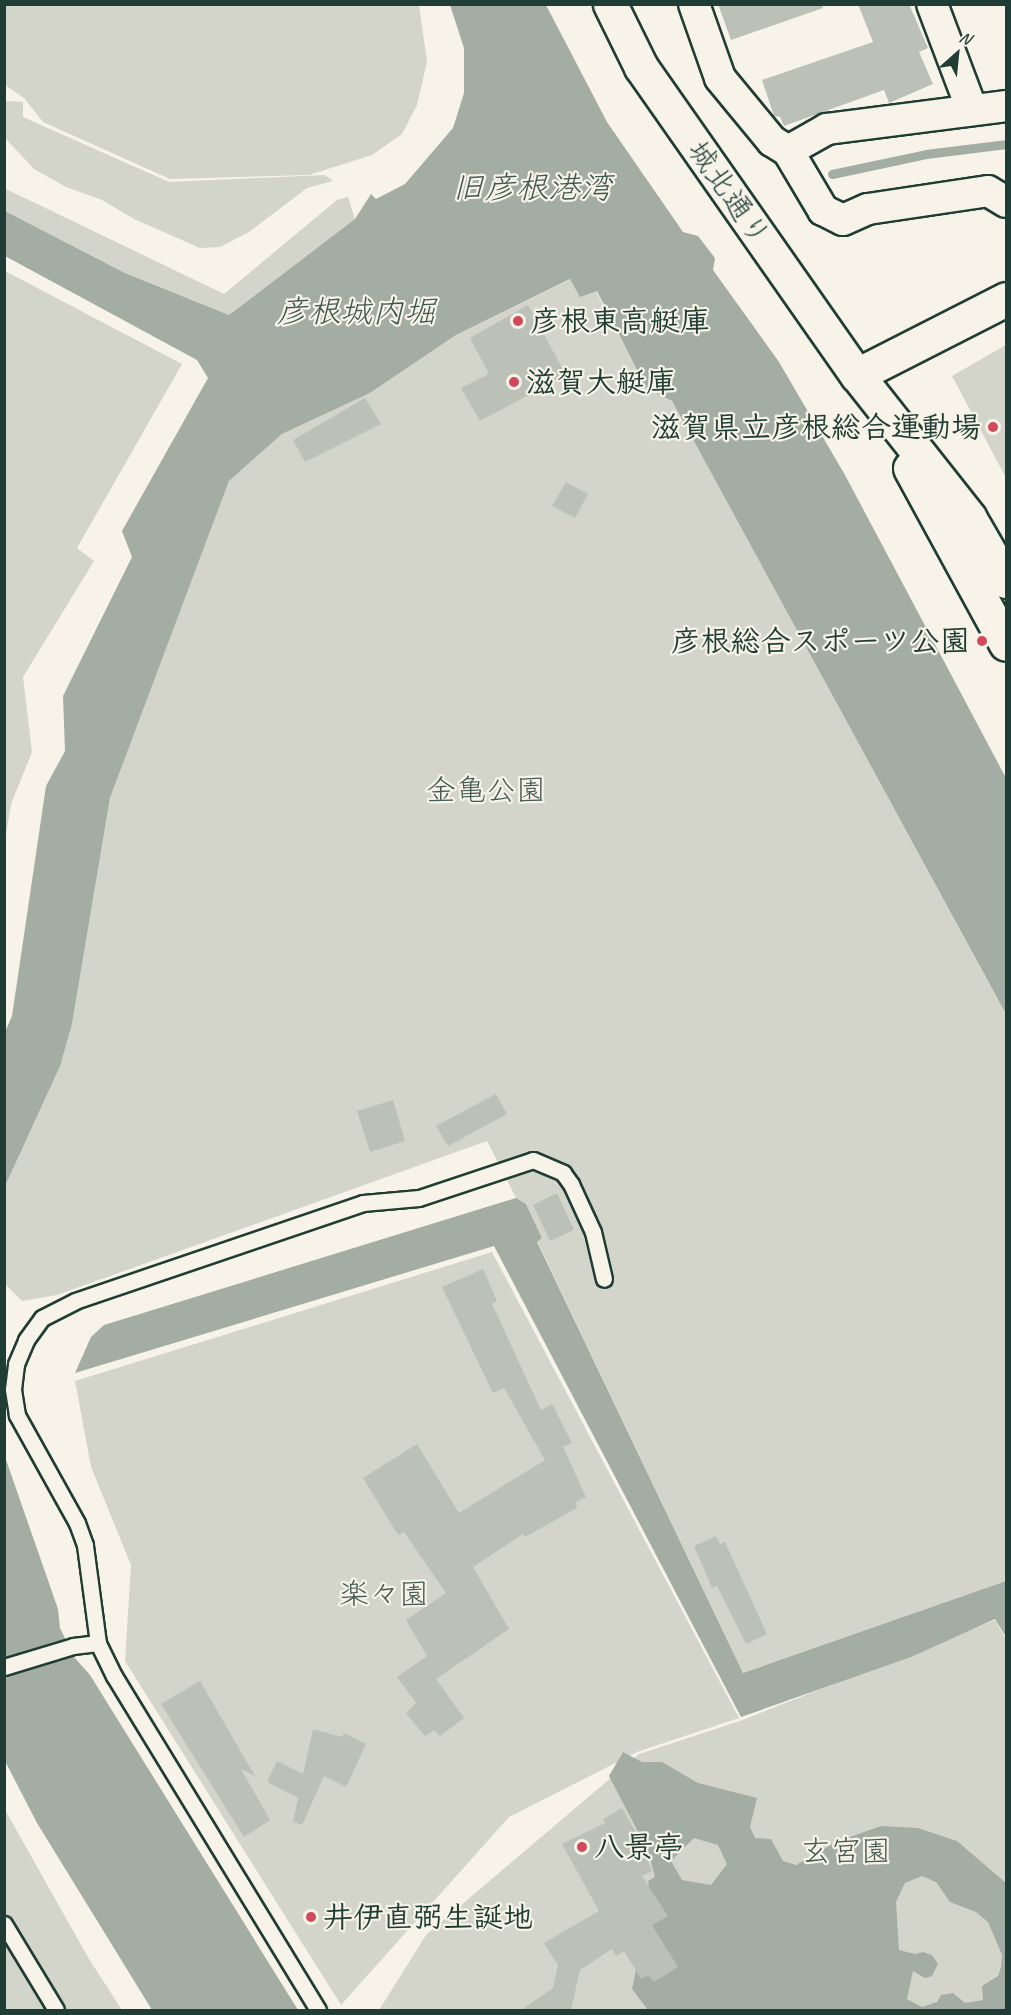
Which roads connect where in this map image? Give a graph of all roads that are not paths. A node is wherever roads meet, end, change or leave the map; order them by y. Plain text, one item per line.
1 (610, 4) edge
2 (694, 4) edge
3 (936, 6) edge
4 (1006, 106) edge
5 (972, 111) junction
6 (788, 151) junction
7 (1006, 202) edge
8 (1006, 299) edge
9 (857, 375) junction
10 (1006, 581) edge
11 (1006, 644) edge
12 (604, 1279) dead end
13 (99, 1643) junction
14 (4, 1667) edge
15 (4, 1924) edge
16 (56, 2010) edge
17 (318, 2010) edge

1 - 9 main road, 城北通り
2 - 6 street
3 - 5 street
4 - 5 street
5 - 6 street
6 - 7 street
8 - 9 main road
9 - 10 main road, 城北通り
9 - 11 main road, 城北通り
12 - 13 lane
13 - 14 lane
13 - 17 lane
15 - 16 lane

